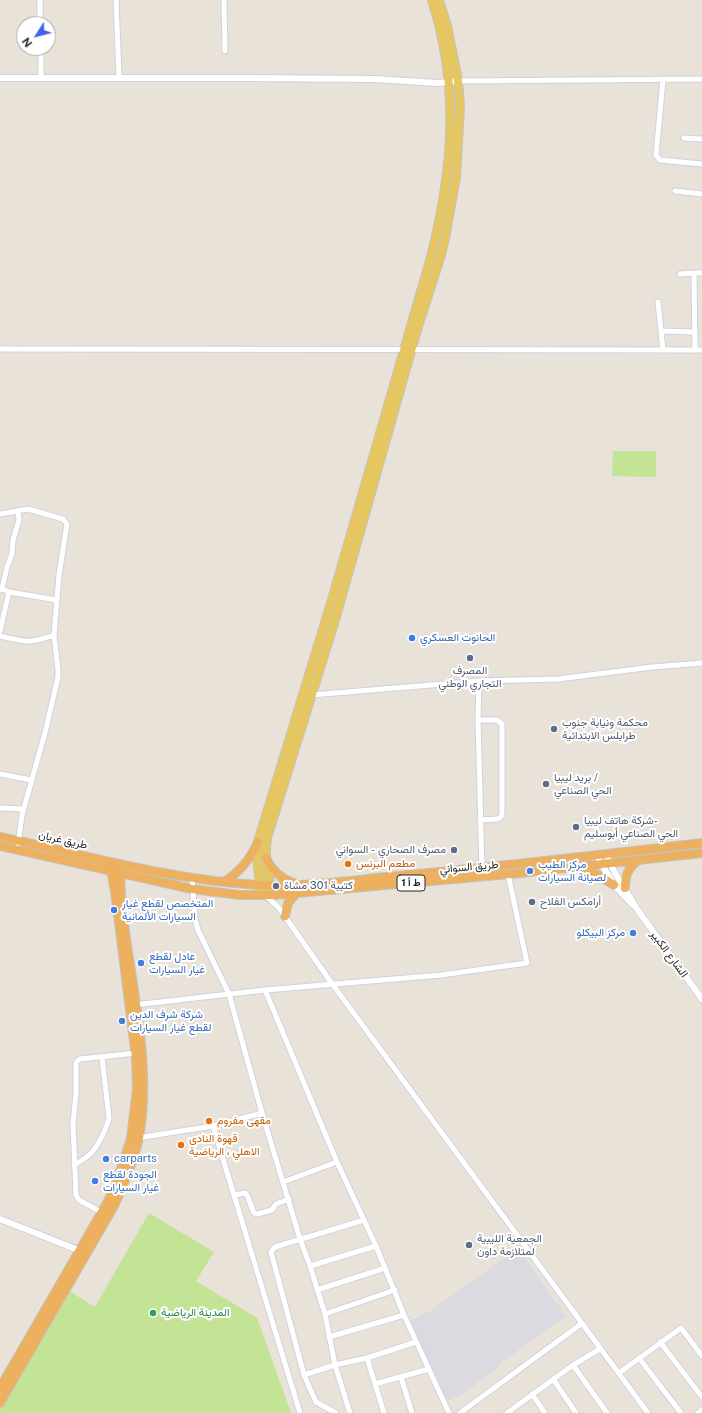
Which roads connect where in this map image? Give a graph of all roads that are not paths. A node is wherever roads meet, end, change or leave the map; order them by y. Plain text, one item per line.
1 (40, 0) edge
2 (116, 0) edge
3 (224, 0) edge
4 (432, 0) edge
5 (439, 0) edge
6 (40, 16) edge
7 (225, 51) dead end
8 (41, 56) edge
9 (119, 77) junction
10 (0, 78) edge
11 (41, 78) junction
12 (702, 79) edge
13 (663, 80) junction
14 (453, 81) junction
15 (684, 138) dead end
16 (702, 139) edge
17 (702, 164) edge
18 (676, 190) dead end
19 (702, 194) edge
20 (694, 273) junction
21 (702, 273) edge
22 (680, 274) dead end
23 (658, 302) dead end
24 (661, 331) junction
25 (695, 332) junction
26 (0, 350) edge
27 (408, 350) junction
28 (663, 350) junction
29 (695, 350) junction
30 (702, 350) edge
31 (18, 511) junction
32 (0, 514) edge
33 (1, 589) edge
34 (8, 592) junction
35 (57, 600) junction
36 (0, 631) edge
37 (54, 635) junction
38 (0, 636) edge
39 (702, 663) edge
40 (479, 681) junction
41 (312, 695) junction
42 (302, 696) junction
43 (478, 720) junction
44 (0, 774) edge
45 (31, 780) junction
46 (0, 808) edge
47 (24, 809) junction
48 (480, 820) junction
49 (0, 837) edge
50 (18, 841) junction
51 (258, 842) junction
52 (702, 843) edge
53 (0, 846) edge
54 (17, 850) junction
55 (702, 853) edge
56 (606, 854) junction
57 (597, 856) junction
58 (266, 858) junction
59 (641, 859) junction
60 (110, 863) junction
61 (606, 864) junction
62 (120, 865) junction
63 (575, 867) junction
64 (482, 869) junction
65 (111, 872) junction
66 (120, 874) junction
67 (508, 874) junction
68 (192, 878) junction
69 (224, 882) junction
70 (260, 885) junction
71 (270, 885) junction
72 (614, 885) junction
73 (298, 888) junction
74 (625, 888) junction
75 (192, 889) junction
76 (265, 895) junction
77 (274, 895) junction
78 (279, 908) junction
79 (637, 909) junction
80 (285, 916) junction
81 (333, 985) junction
82 (265, 990) junction
83 (228, 994) junction
84 (702, 999) edge
85 (133, 1005) junction
86 (136, 1053) junction
87 (102, 1057) junction
88 (262, 1113) junction
89 (213, 1126) junction
90 (135, 1138) junction
91 (337, 1162) junction
92 (74, 1165) junction
93 (284, 1182) junction
94 (234, 1195) junction
95 (289, 1199) junction
96 (101, 1212) junction
97 (0, 1219) edge
98 (364, 1220) junction
99 (300, 1240) junction
100 (376, 1246) junction
101 (83, 1252) junction
102 (310, 1266) junction
103 (385, 1268) junction
104 (317, 1290) junction
105 (395, 1290) junction
106 (325, 1314) junction
107 (404, 1315) junction
108 (581, 1324) junction
109 (329, 1337) junction
110 (416, 1342) junction
111 (660, 1342) junction
112 (600, 1349) junction
113 (702, 1356) edge
114 (366, 1358) junction
115 (639, 1358) junction
116 (335, 1365) junction
117 (573, 1365) junction
118 (429, 1369) junction
119 (619, 1373) junction
120 (304, 1375) junction
121 (401, 1377) junction
122 (553, 1379) junction
123 (375, 1384) junction
124 (0, 1388) edge
125 (532, 1394) junction
126 (702, 1397) edge
127 (0, 1403) edge
128 (702, 1410) edge
129 (510, 1412) edge
130 (300, 1413) edge
131 (336, 1413) edge
132 (350, 1413) edge
133 (384, 1413) edge
134 (412, 1413) edge
135 (449, 1413) edge
136 (460, 1413) edge
137 (545, 1413) edge
138 (576, 1413) edge
139 (607, 1413) edge
140 (648, 1413) edge
141 (681, 1413) edge
142 (698, 1413) edge

1 - 6 street
2 - 9 street
3 - 7 street
4 - 14 main road
5 - 14 main road
8 - 11 street
9 - 11 street
9 - 14 street
10 - 11 street
12 - 13 street
13 - 14 street
13 - 17 street
14 - 27 main road
15 - 16 street
18 - 19 street
20 - 21 street
20 - 22 street
20 - 25 street
23 - 24 street
24 - 25 street
24 - 28 street
25 - 29 street
26 - 27 street
27 - 28 street
27 - 41 main road
27 - 42 main road
28 - 29 street
29 - 30 street
31 - 32 street
31 - 33 street
31 - 35 street
33 - 34 street
34 - 35 street
34 - 36 street
35 - 37 street
37 - 38 street
37 - 45 street
39 - 40 street
40 - 41 street
40 - 43 street
41 - 42 street
41 - 58 main road
42 - 51 main road
43 - 48 street
43 - 48 street
44 - 45 street
45 - 47 street
46 - 47 street
47 - 50 street
48 - 64 street
49 - 50 highway, طريق غريان
50 - 54 street
50 - 60 highway, طريق غريان
51 - 69 highway
51 - 70 main road
52 - 56 highway, طريق السواني
53 - 54 highway, طريق غريان
54 - 65 highway, طريق غريان
55 - 59 highway, طريق السواني / ط أ 1
56 - 57 highway, طريق السواني
56 - 61 street, الشارع الكبير
57 - 61 street, الشارع الكبير
57 - 64 highway, طريق السواني
58 - 71 main road
58 - 73 highway
59 - 61 highway, طريق السواني / ط أ 1
59 - 74 highway
60 - 62 highway, طريق غريان
60 - 65 highway
61 - 63 highway, طريق السواني / ط أ 1
61 - 72 street, الشارع الكبير
61 - 74 street, الشارع الكبير
62 - 66 highway
62 - 68 highway, طريق السواني
63 - 67 highway, طريق السواني / ط أ 1
63 - 72 highway
64 - 73 highway, طريق السواني
65 - 66 highway, طريق غريان
65 - 85 highway
66 - 75 highway, طريق السواني / ط أ 1
66 - 85 highway
67 - 73 highway, طريق السواني / ط أ 1
67 - 81 street
68 - 69 highway, طريق السواني
68 - 75 street
69 - 70 highway, طريق السواني
70 - 71 highway, طريق السواني
70 - 76 main road
71 - 73 highway, طريق السواني
71 - 77 main road
72 - 79 street, الشارع الكبير
73 - 77 highway, طريق السواني / ط أ 1
73 - 80 highway
74 - 79 street, الشارع الكبير
75 - 76 highway, طريق السواني / ط أ 1
75 - 83 street
76 - 77 highway, طريق السواني / ط أ 1
76 - 78 street
77 - 78 street
78 - 80 street
79 - 84 street, الشارع الكبير
80 - 81 street
81 - 82 street
81 - 108 street
82 - 83 street
82 - 91 street
83 - 85 street
83 - 88 street
85 - 86 highway
85 - 90 highway
86 - 87 street
86 - 90 highway
87 - 92 street
87 - 92 street
88 - 89 street
88 - 93 street
89 - 90 street
89 - 94 street
90 - 96 highway
90 - 101 highway
91 - 93 street
91 - 98 street
92 - 96 street
93 - 95 street
94 - 95 street
94 - 130 street
95 - 99 street
96 - 101 highway
97 - 101 street
98 - 99 street
98 - 100 street
99 - 102 street
99 - 120 street
100 - 102 street
100 - 103 street
101 - 124 highway
101 - 127 highway
102 - 104 street
103 - 104 street
103 - 105 street
104 - 106 street
105 - 106 street
105 - 107 street
106 - 109 street
107 - 109 street
107 - 110 street
108 - 112 street
108 - 136 street
109 - 116 street
110 - 114 street
110 - 118 street
111 - 113 street
111 - 115 street
111 - 126 street
112 - 117 street
112 - 119 street
114 - 116 street
114 - 123 street
115 - 119 street
115 - 141 street
116 - 120 street
116 - 132 street
117 - 122 street
117 - 139 street
118 - 121 street
118 - 135 street
119 - 140 street
120 - 131 street
121 - 123 street
121 - 134 street
122 - 125 street
122 - 138 street
123 - 133 street
125 - 129 street
125 - 137 street
128 - 142 street

